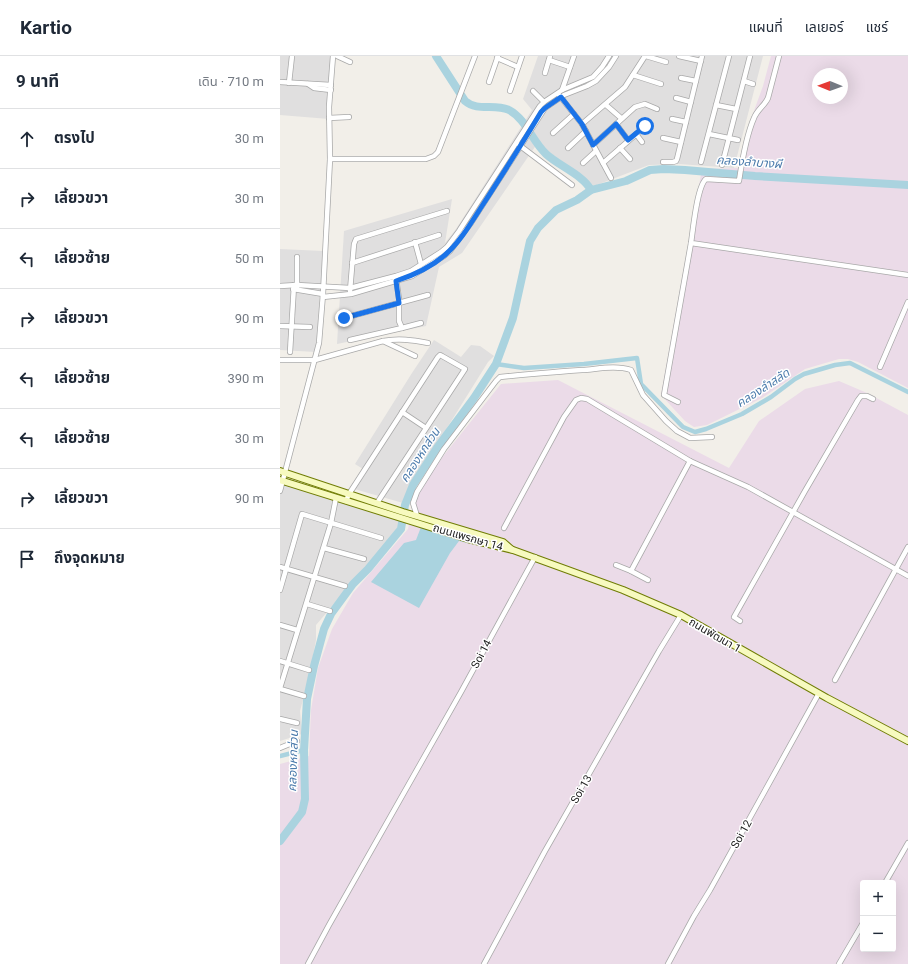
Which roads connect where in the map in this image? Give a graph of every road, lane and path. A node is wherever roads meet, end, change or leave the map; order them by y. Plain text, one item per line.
1 (292, 56) edge
2 (333, 56) edge
3 (337, 56) edge
4 (475, 56) edge
5 (522, 56) edge
6 (574, 56) edge
7 (609, 56) edge
8 (616, 56) edge
9 (646, 56) edge
10 (679, 56) edge
11 (729, 56) edge
12 (750, 56) edge
13 (779, 56) edge
14 (497, 57) edge
15 (550, 58) edge
16 (701, 59) edge
17 (350, 62) dead end
18 (666, 62) dead end
19 (518, 67) junction
20 (570, 67) junction
21 (545, 73) dead end
22 (633, 75) junction
23 (681, 78) dead end
24 (696, 81) junction
25 (744, 81) junction
26 (280, 82) edge
27 (489, 82) dead end
28 (289, 83) junction
29 (661, 84) dead end
30 (753, 84) dead end
31 (331, 87) junction
32 (562, 90) junction
33 (510, 91) dead end
34 (533, 91) dead end
35 (559, 95) junction
36 (676, 98) dead end
37 (544, 102) junction
38 (691, 102) junction
39 (606, 105) junction
40 (716, 105) junction
41 (657, 109) dead end
42 (736, 109) junction
43 (574, 114) junction
44 (349, 117) dead end
45 (329, 118) junction
46 (621, 118) junction
47 (672, 119) dead end
48 (533, 121) junction
49 (686, 122) junction
50 (646, 123) dead end
51 (582, 124) junction
52 (616, 124) junction
53 (586, 131) junction
54 (553, 133) dead end
55 (636, 134) junction
56 (708, 134) junction
57 (524, 136) junction
58 (663, 138) dead end
59 (729, 138) junction
60 (628, 140) junction
61 (738, 140) dead end
62 (642, 142) dead end
63 (681, 142) junction
64 (516, 143) junction
65 (593, 145) junction
66 (521, 146) junction
67 (568, 148) dead end
68 (620, 148) junction
69 (596, 151) junction
70 (330, 159) junction
71 (630, 159) dead end
72 (663, 162) dead end
73 (701, 162) dead end
74 (584, 163) dead end
75 (603, 163) junction
76 (722, 165) dead end
77 (611, 178) dead end
78 (572, 185) dead end
79 (487, 193) junction
80 (447, 211) dead end
81 (461, 233) junction
82 (439, 235) dead end
83 (415, 242) junction
84 (691, 243) junction
85 (297, 257) dead end
86 (352, 263) junction
87 (421, 264) junction
88 (908, 275) edge
89 (396, 278) junction
90 (280, 286) edge
91 (295, 287) junction
92 (324, 287) junction
93 (350, 288) junction
94 (351, 294) junction
95 (323, 295) junction
96 (428, 296) dead end
97 (908, 302) edge
98 (399, 303) junction
99 (344, 318) dead end
100 (421, 323) dead end
101 (280, 326) edge
102 (292, 327) junction
103 (310, 327) dead end
104 (402, 328) junction
105 (350, 340) dead end
106 (383, 341) junction
107 (428, 344) dead end
108 (290, 352) dead end
109 (415, 356) dead end
110 (280, 360) edge
111 (315, 360) junction
112 (880, 367) dead end
113 (873, 399) dead end
114 (678, 402) dead end
115 (402, 412) junction
116 (426, 428) junction
117 (712, 437) dead end
118 (690, 461) junction
119 (282, 472) edge
120 (282, 480) edge
121 (280, 491) edge
122 (348, 494) junction
123 (336, 498) junction
124 (346, 501) junction
125 (378, 503) junction
126 (793, 512) junction
127 (414, 517) junction
128 (332, 523) junction
129 (504, 528) dead end
130 (380, 538) dead end
131 (908, 547) edge
132 (324, 548) junction
133 (513, 550) joint
134 (535, 557) junction
135 (364, 559) dead end
136 (616, 565) dead end
137 (280, 567) edge
138 (287, 569) junction
139 (896, 569) junction
140 (631, 572) junction
141 (908, 576) edge
142 (315, 577) junction
143 (648, 580) dead end
144 (345, 586) dead end
145 (280, 590) edge
146 (307, 604) junction
147 (330, 611) dead end
148 (681, 615) junction
149 (740, 621) dead end
150 (280, 625) edge
151 (297, 630) junction
152 (280, 661) edge
153 (287, 663) junction
154 (309, 670) dead end
155 (835, 680) dead end
156 (280, 689) edge
157 (819, 693) junction
158 (304, 696) dead end
159 (280, 719) edge
160 (298, 723) dead end
161 (297, 741) dead end
162 (908, 741) edge
163 (280, 748) edge
164 (908, 843) edge
165 (887, 880) edge
166 (860, 927) edge
167 (308, 964) edge
168 (484, 964) edge
169 (668, 964) edge
170 (840, 964) edge

1 - 28 street
2 - 31 street
3 - 17 street
4 - 70 street
5 - 19 street
6 - 20 street
7 - 32 street
8 - 35 street
9 - 18 street
9 - 22 street
10 - 16 street
11 - 40 street
12 - 25 street
13 - 84 street
14 - 19 street
14 - 27 street
15 - 20 street
15 - 21 street
16 - 24 street
19 - 33 street
20 - 32 street
22 - 29 street
22 - 39 street
23 - 24 street
24 - 38 street
25 - 30 street
25 - 42 street
26 - 28 street
28 - 31 street
31 - 45 street
32 - 35 street
34 - 37 street
35 - 37 street
35 - 43 street
35 - 48 street
36 - 38 street
37 - 48 street
38 - 49 street
39 - 46 street
39 - 51 street
40 - 42 street
40 - 56 street
41 - 46 street
42 - 59 street
43 - 51 street
43 - 54 street
44 - 45 street
45 - 70 street
46 - 52 street
47 - 49 street
48 - 57 street
49 - 63 street
50 - 55 street
51 - 53 street
52 - 60 street
52 - 65 street
53 - 65 street
53 - 67 street
55 - 60 street
55 - 62 street
56 - 59 street
56 - 73 street
57 - 64 street
57 - 66 street
58 - 63 street
59 - 61 street
59 - 76 street
60 - 68 street
63 - 72 street
64 - 66 street
64 - 79 street
65 - 69 street
66 - 78 street
66 - 79 street
68 - 71 street
68 - 75 street
69 - 74 street
69 - 75 street
70 - 92 street
75 - 77 street
79 - 81 street
80 - 86 street
81 - 87 street
81 - 89 street
82 - 83 street
83 - 86 street
83 - 87 street
84 - 88 street
84 - 114 street
85 - 91 street
86 - 93 street
87 - 89 street
89 - 93 street
89 - 94 street
89 - 98 street
90 - 91 street
91 - 92 street
91 - 95 street
91 - 102 street
92 - 93 street
92 - 95 street
93 - 94 street
94 - 95 street
95 - 111 street
96 - 98 street
97 - 112 street
98 - 99 street
98 - 104 street
100 - 104 street
101 - 102 street
102 - 103 street
102 - 108 street
104 - 105 street
106 - 107 street
106 - 109 street
106 - 111 street
110 - 111 street
111 - 119 street
113 - 126 street
115 - 116 street
115 - 116 street
115 - 122 street
116 - 125 street
117 - 127 street
118 - 126 street
118 - 129 street
118 - 140 street
119 - 120 street
119 - 122 main road, ถนนแพรกษา 14
120 - 121 street
120 - 123 main road, ถนนแพรกษา 14
122 - 124 street
122 - 125 main road, ถนนแพรกษา 14
123 - 124 main road, ถนนแพรกษา 14
123 - 128 street
124 - 127 main road, ถนนแพรกษา 14
125 - 127 main road, ถนนแพรกษา 14
126 - 139 street
126 - 149 street
127 - 133 main road, ถนนแพรกษา 14
128 - 130 street
128 - 132 street
128 - 138 street
131 - 139 street
132 - 135 street
132 - 142 street
133 - 134 main road, ถนนพัฒนา 1
134 - 148 main road, ถนนพัฒนา 1
134 - 167 street, Soi 14
136 - 140 street
137 - 138 street
138 - 142 street
138 - 145 street
139 - 141 street
139 - 155 street
140 - 143 street
142 - 144 street
142 - 146 street
146 - 147 street
146 - 151 street
148 - 157 main road, ถนนพัฒนา 1
148 - 168 street, Soi 13
150 - 151 street
151 - 153 street
152 - 153 street
153 - 154 street
153 - 156 street
156 - 158 street
157 - 162 main road, ถนนพัฒนา 1
157 - 169 street, Soi 12
159 - 160 street
161 - 163 street
164 - 165 street
166 - 170 street

